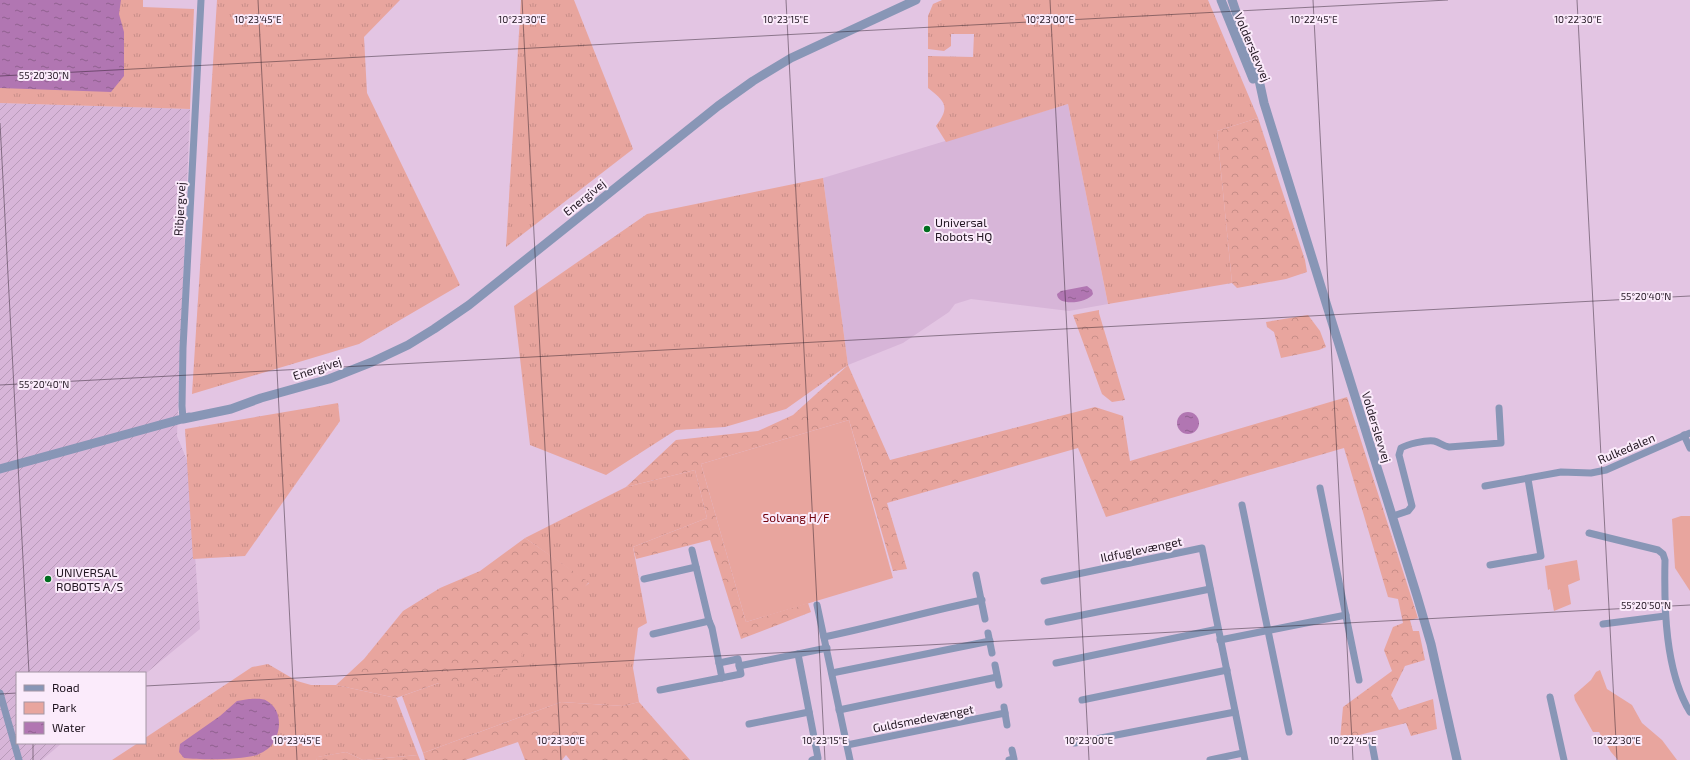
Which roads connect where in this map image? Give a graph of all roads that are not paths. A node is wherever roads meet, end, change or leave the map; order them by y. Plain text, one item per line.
1 (201, 0) edge
2 (916, 0) edge
3 (1221, 0) edge
4 (1228, 0) edge
5 (1232, 0) edge
6 (1239, 21) junction
7 (1264, 103) junction
8 (1499, 408) dead end
9 (184, 419) junction
10 (1687, 434) edge
11 (1690, 448) edge
12 (0, 469) edge
13 (1528, 479) junction
14 (1485, 486) dead end
15 (1320, 488) dead end
16 (1242, 506) dead end
17 (1393, 516) junction
18 (1588, 533) dead end
19 (692, 550) dead end
20 (1490, 564) dead end
21 (696, 567) junction
22 (976, 575) dead end
23 (644, 579) dead end
24 (1044, 580) dead end
25 (1210, 589) junction
26 (982, 600) junction
27 (817, 605) dead end
28 (1346, 614) junction
29 (1665, 616) junction
30 (985, 618) dead end
31 (709, 622) junction
32 (1048, 622) dead end
33 (1603, 624) dead end
34 (1218, 629) junction
35 (1267, 630) junction
36 (988, 633) dead end
37 (653, 634) dead end
38 (824, 637) junction
39 (1220, 640) junction
40 (990, 641) junction
41 (827, 648) junction
42 (992, 653) dead end
43 (798, 654) junction
44 (719, 662) junction
45 (1056, 663) dead end
46 (995, 665) dead end
47 (739, 666) junction
48 (1226, 670) junction
49 (832, 673) junction
50 (722, 678) junction
51 (1359, 680) dead end
52 (660, 690) dead end
53 (1, 697) edge
54 (1550, 697) dead end
55 (1082, 700) dead end
56 (839, 710) junction
57 (809, 712) junction
58 (1235, 712) junction
59 (1690, 712) edge
60 (750, 724) dead end
61 (1007, 725) dead end
62 (1289, 732) dead end
63 (1075, 743) dead end
64 (1372, 744) dead end
65 (847, 745) junction
66 (1012, 750) dead end
67 (1244, 757) edge
68 (19, 760) edge
69 (812, 760) edge
70 (850, 760) edge
71 (1010, 760) edge
72 (1210, 760) edge
73 (1375, 760) edge
74 (1457, 760) edge
75 (1564, 760) edge

1 - 9 street, Ribjergvej
2 - 9 street, Energivej
3 - 7 street, Volderslevvej
4 - 6 street
5 - 6 street, Volderslevvej
6 - 7 street, Volderslevvej
7 - 17 street, Volderslevvej
8 - 17 street
9 - 12 street, Energivej
10 - 11 street, Rulkedalen
10 - 13 street, Rulkedalen
13 - 14 street, Rulkedalen
13 - 20 street
15 - 28 street
16 - 35 street
17 - 74 street, Volderslevvej
18 - 29 street
19 - 21 street
21 - 23 street
21 - 31 street
22 - 26 street
24 - 25 street, Ildfuglevænget
25 - 32 street
25 - 34 street, Ildfuglevænget
26 - 30 street
26 - 38 street
27 - 38 street
28 - 35 street
28 - 51 street
29 - 33 street
29 - 59 street
31 - 37 street
31 - 44 street
34 - 39 street, Ildfuglevænget
34 - 45 street
35 - 39 street
35 - 62 street
36 - 40 street
38 - 41 street
39 - 48 street, Ildfuglevænget
40 - 42 street
40 - 49 street
41 - 43 street
41 - 49 street
43 - 47 street
43 - 57 street
44 - 47 street
44 - 50 street
46 - 56 street, Guldsmedevænget
47 - 50 street
48 - 55 street
48 - 58 street, Ildfuglevænget
49 - 56 street
50 - 52 street
53 - 68 street
54 - 75 street
56 - 65 street
57 - 60 street
57 - 69 street
58 - 63 street
58 - 67 street, Ildfuglevænget
61 - 65 street, Guldsmedevænget
64 - 73 street
65 - 70 street
66 - 71 street
67 - 72 street, Ildfuglevænget

